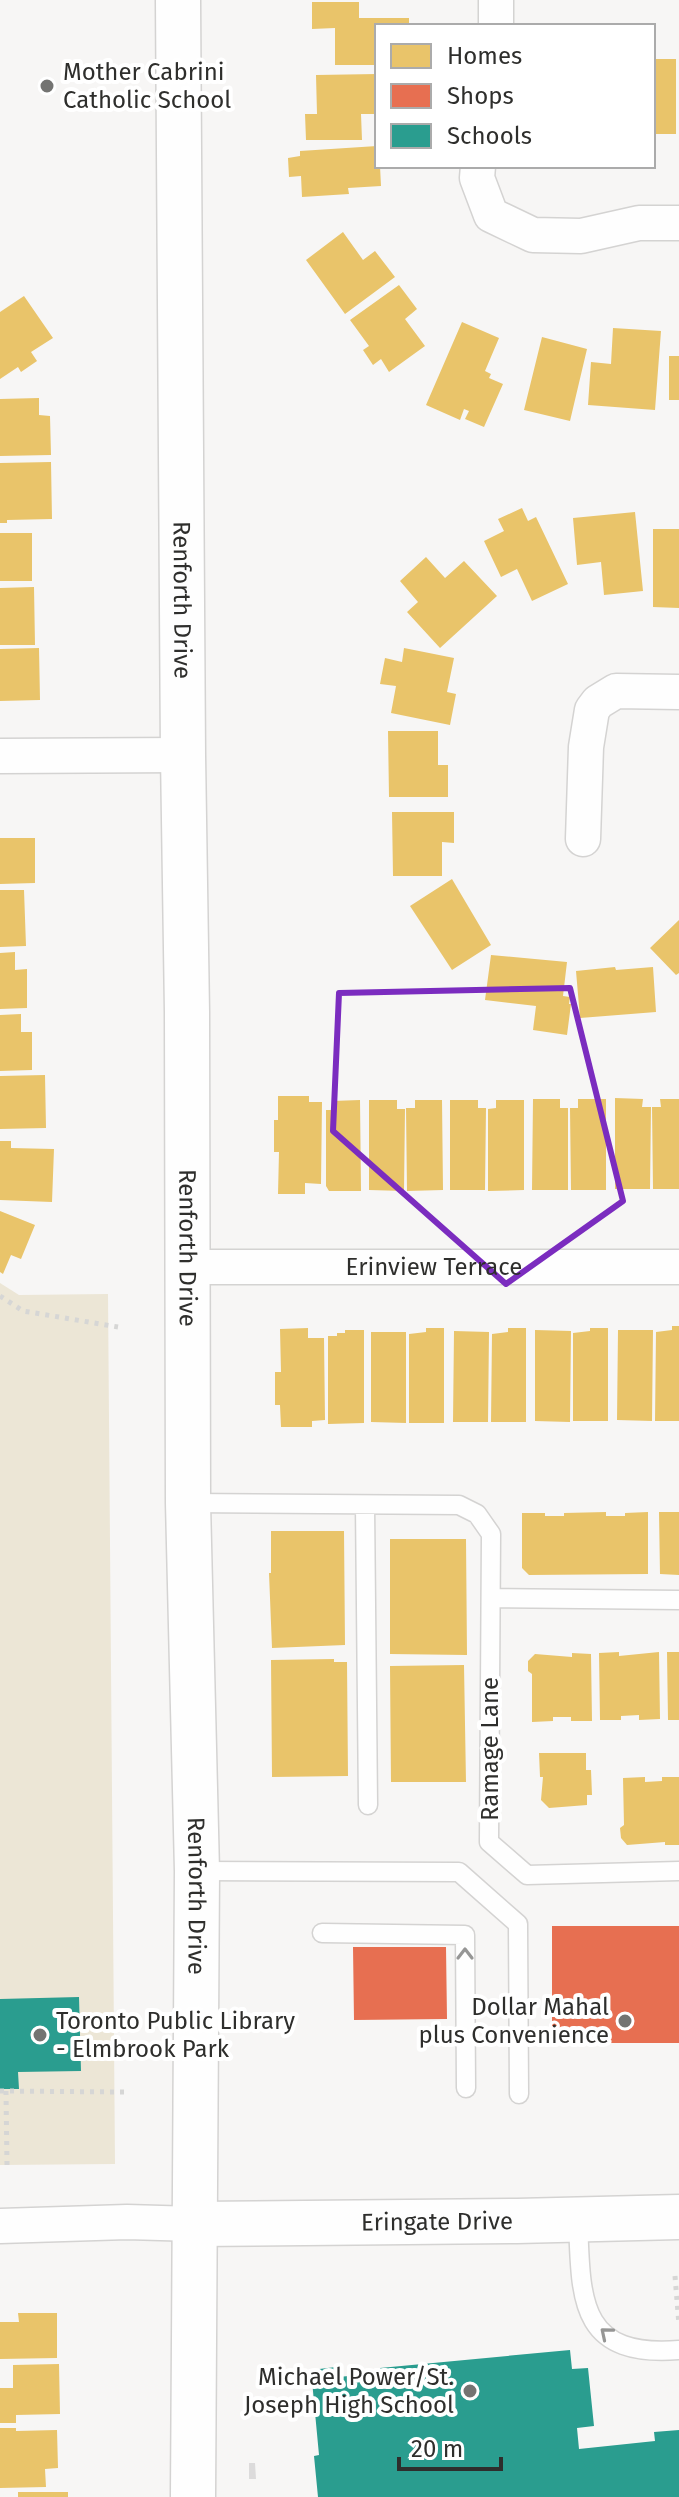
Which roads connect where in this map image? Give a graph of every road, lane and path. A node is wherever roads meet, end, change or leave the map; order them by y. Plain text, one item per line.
1 (178, 0) edge
2 (496, 0) edge
3 (496, 24) edge
4 (478, 168) edge
5 (679, 223) edge
6 (679, 692) edge
7 (183, 755) junction
8 (0, 756) edge
9 (583, 839) dead end
10 (188, 1267) junction
11 (679, 1267) edge
12 (0, 1296) edge
13 (118, 1327) dead end
14 (188, 1503) junction
15 (365, 1505) junction
16 (491, 1598) junction
17 (679, 1600) edge
18 (368, 1805) dead end
19 (197, 1871) junction
20 (679, 1871) edge
21 (322, 1933) dead end
22 (466, 2088) dead end
23 (3, 2091) edge
24 (125, 2092) dead end
25 (519, 2094) dead end
26 (7, 2165) dead end
27 (679, 2217) edge
28 (578, 2220) junction
29 (195, 2224) junction
30 (0, 2226) edge
31 (675, 2276) dead end
32 (679, 2330) edge
33 (679, 2350) edge
34 (193, 2497) edge

1 - 7 main road, Renforth Drive
2 - 3 street
4 - 5 street
6 - 9 street
7 - 8 street
7 - 10 main road, Renforth Drive
10 - 11 street, Erinview Terrace
10 - 14 main road, Renforth Drive
12 - 13 path
14 - 15 lane, Ramage Lane
14 - 19 main road, Renforth Drive
15 - 16 lane, Ramage Lane
15 - 18 lane
16 - 17 lane
16 - 20 lane, Ramage Lane
19 - 25 lane
19 - 29 main road, Renforth Drive
22 -> 21 lane
23 - 24 path
23 - 26 path
27 - 28 main road, Eringate Drive
28 - 29 main road, Eringate Drive
33 -> 28 lane
29 - 30 street
29 - 34 main road, Renforth Drive
31 - 32 path

